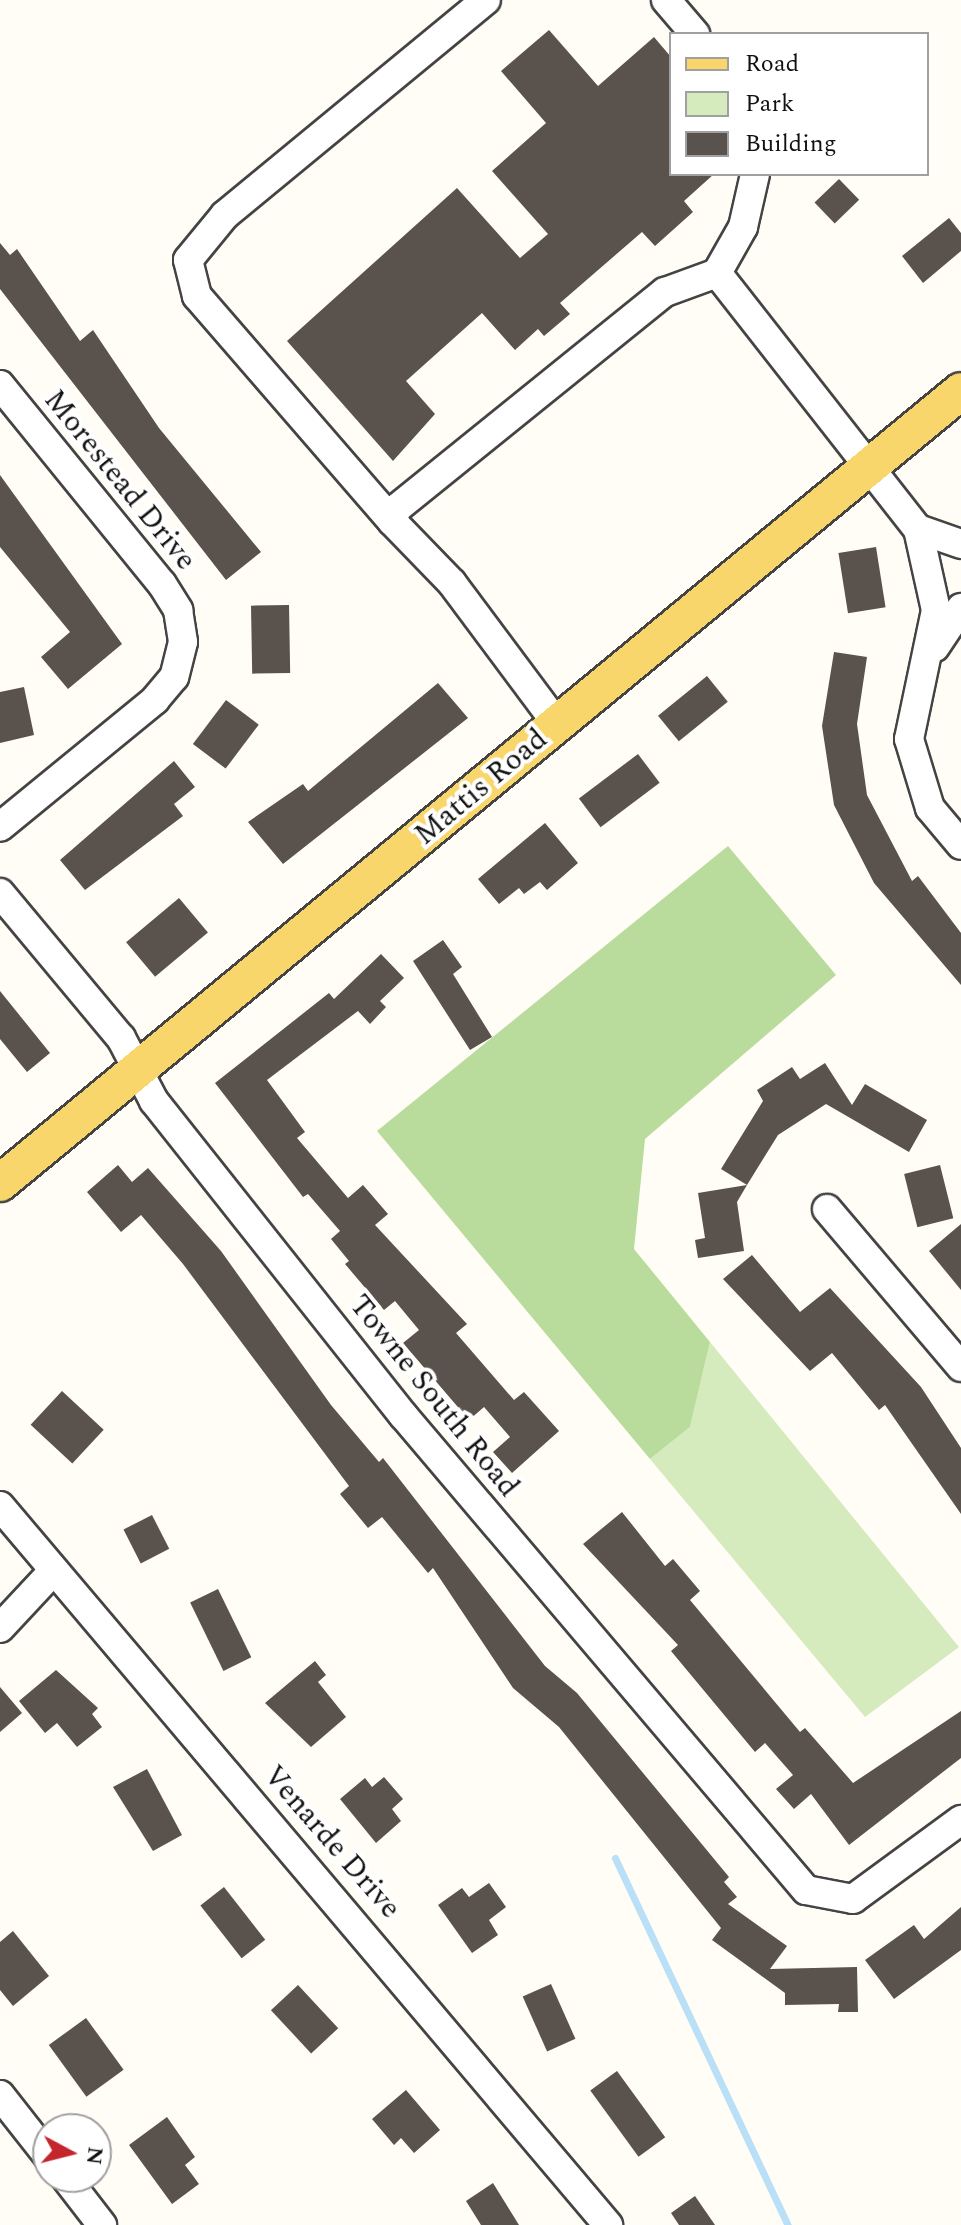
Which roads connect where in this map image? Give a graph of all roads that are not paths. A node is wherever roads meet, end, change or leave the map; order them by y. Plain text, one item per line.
1 (486, 0) edge
2 (666, 0) edge
3 (693, 32) edge
4 (755, 176) edge
5 (717, 273) junction
6 (0, 385) edge
7 (961, 391) edge
8 (871, 464) junction
9 (392, 521) junction
10 (918, 529) junction
11 (961, 544) edge
12 (961, 608) edge
13 (928, 658) junction
14 (557, 724) junction
15 (0, 827) edge
16 (961, 845) edge
17 (0, 893) edge
18 (138, 1070) junction
19 (0, 1183) edge
20 (827, 1209) dead end
21 (961, 1367) edge
22 (0, 1506) edge
23 (54, 1570) junction
24 (0, 1628) edge
25 (961, 1820) edge
26 (0, 2095) edge
27 (32, 2136) edge
28 (77, 2193) edge
29 (102, 2225) edge
30 (608, 2225) edge

1 - 9 street
2 - 3 street
4 - 5 street
5 - 8 street
5 - 9 street
6 - 15 street, Morestead Drive
7 - 8 main road, Mattis Road
8 - 10 street
8 - 14 main road, Mattis Road
9 - 14 street
10 - 11 street
10 - 13 street
12 - 13 street
13 - 16 street
14 - 18 main road, Mattis Road
17 - 18 street, Towne South Road
18 - 19 main road, Mattis Road
18 - 25 street, Towne South Road
20 - 21 street
22 - 23 street, Venarde Drive
23 - 24 street
23 - 30 street, Venarde Drive
26 - 27 street
28 - 29 street

